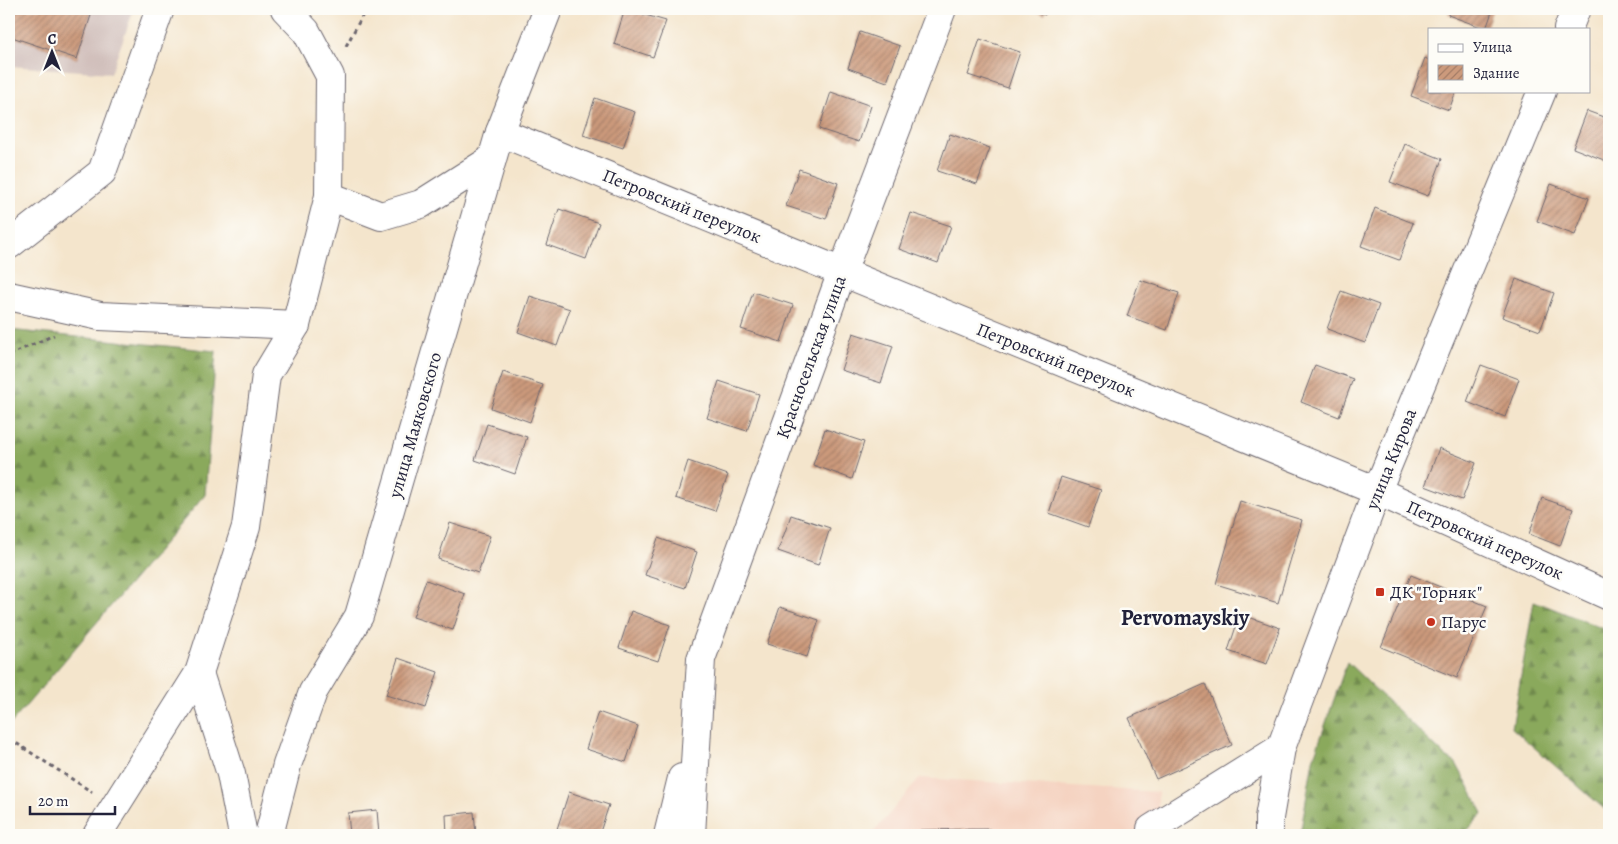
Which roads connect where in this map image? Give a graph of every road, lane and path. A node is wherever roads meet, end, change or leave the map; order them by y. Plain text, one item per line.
1 (160, 9) edge
2 (286, 9) edge
3 (366, 9) edge
4 (548, 9) edge
5 (942, 9) edge
6 (1576, 9) edge
7 (1568, 28) edge
8 (330, 76) junction
9 (1542, 92) edge
10 (500, 132) junction
11 (492, 159) junction
12 (328, 196) junction
13 (9, 245) edge
14 (842, 272) junction
15 (9, 296) edge
16 (296, 325) junction
17 (1377, 491) junction
18 (1609, 596) edge
19 (199, 673) junction
20 (698, 711) junction
21 (9, 741) edge
22 (1281, 748) junction
23 (114, 808) junction
24 (97, 835) edge
25 (243, 835) edge
26 (269, 835) edge
27 (668, 835) edge
28 (691, 835) edge
29 (1151, 835) edge
30 (1269, 835) edge

1 - 13 street
2 - 8 street
3 - 8 path
4 - 10 street, улица Маяковского
5 - 14 street, Красносельская улица
6 - 7 street
8 - 12 street
9 - 17 street, улица Кирова
10 - 11 street, улица Маяковского
10 - 14 street, Петровский переулок
11 - 12 street
11 - 26 street, улица Маяковского
12 - 16 street
14 - 17 street, Петровский переулок
14 - 20 street, Красносельская улица
15 - 16 street
16 - 19 street
17 - 18 street, Петровский переулок
17 - 22 street, улица Кирова
19 - 23 street
19 - 25 street
20 - 27 street, Красносельская улица
20 - 28 street, Красносельская улица
21 - 23 path
22 - 29 street
22 - 30 street, улица Кирова
23 - 24 street

